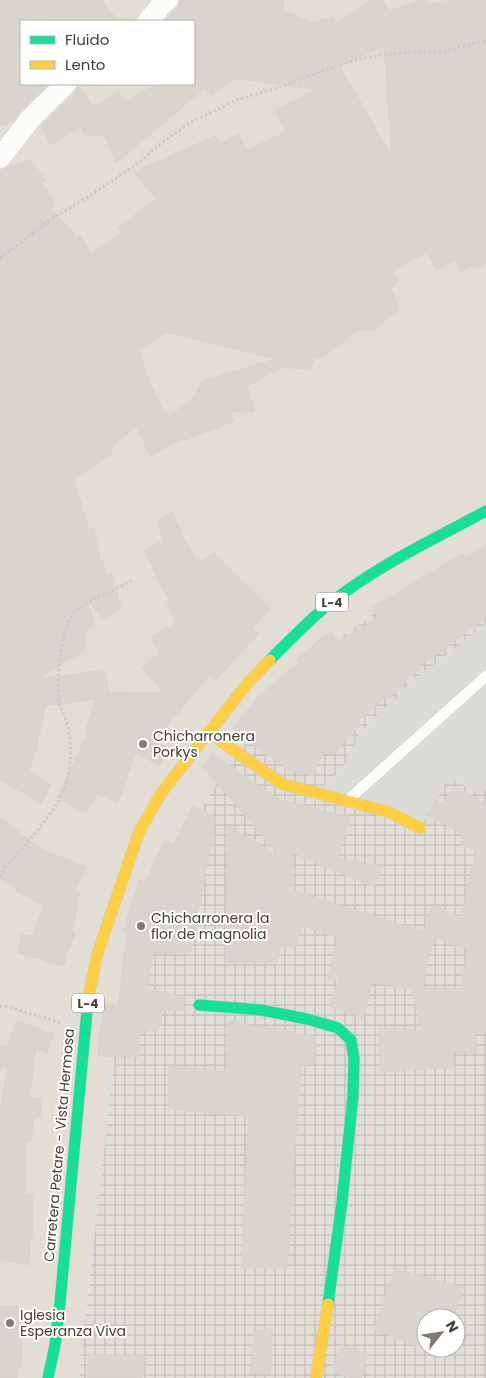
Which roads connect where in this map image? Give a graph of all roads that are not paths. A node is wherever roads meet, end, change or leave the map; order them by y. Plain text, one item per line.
1 (168, 0) edge
2 (149, 20) edge
3 (65, 85) edge
4 (0, 158) edge
5 (486, 511) edge
6 (486, 676) edge
7 (208, 732) junction
8 (348, 800) junction
9 (420, 828) dead end
10 (199, 1005) dead end
11 (48, 1378) edge
12 (316, 1378) edge

1 - 2 street
3 - 4 street
5 - 7 main road, Carretera Petare - Vista Hermosa / L-4
6 - 8 lane
7 - 8 main road
7 - 11 main road, Carretera Petare - Vista Hermosa / L-4
8 - 9 main road
10 - 12 main road

